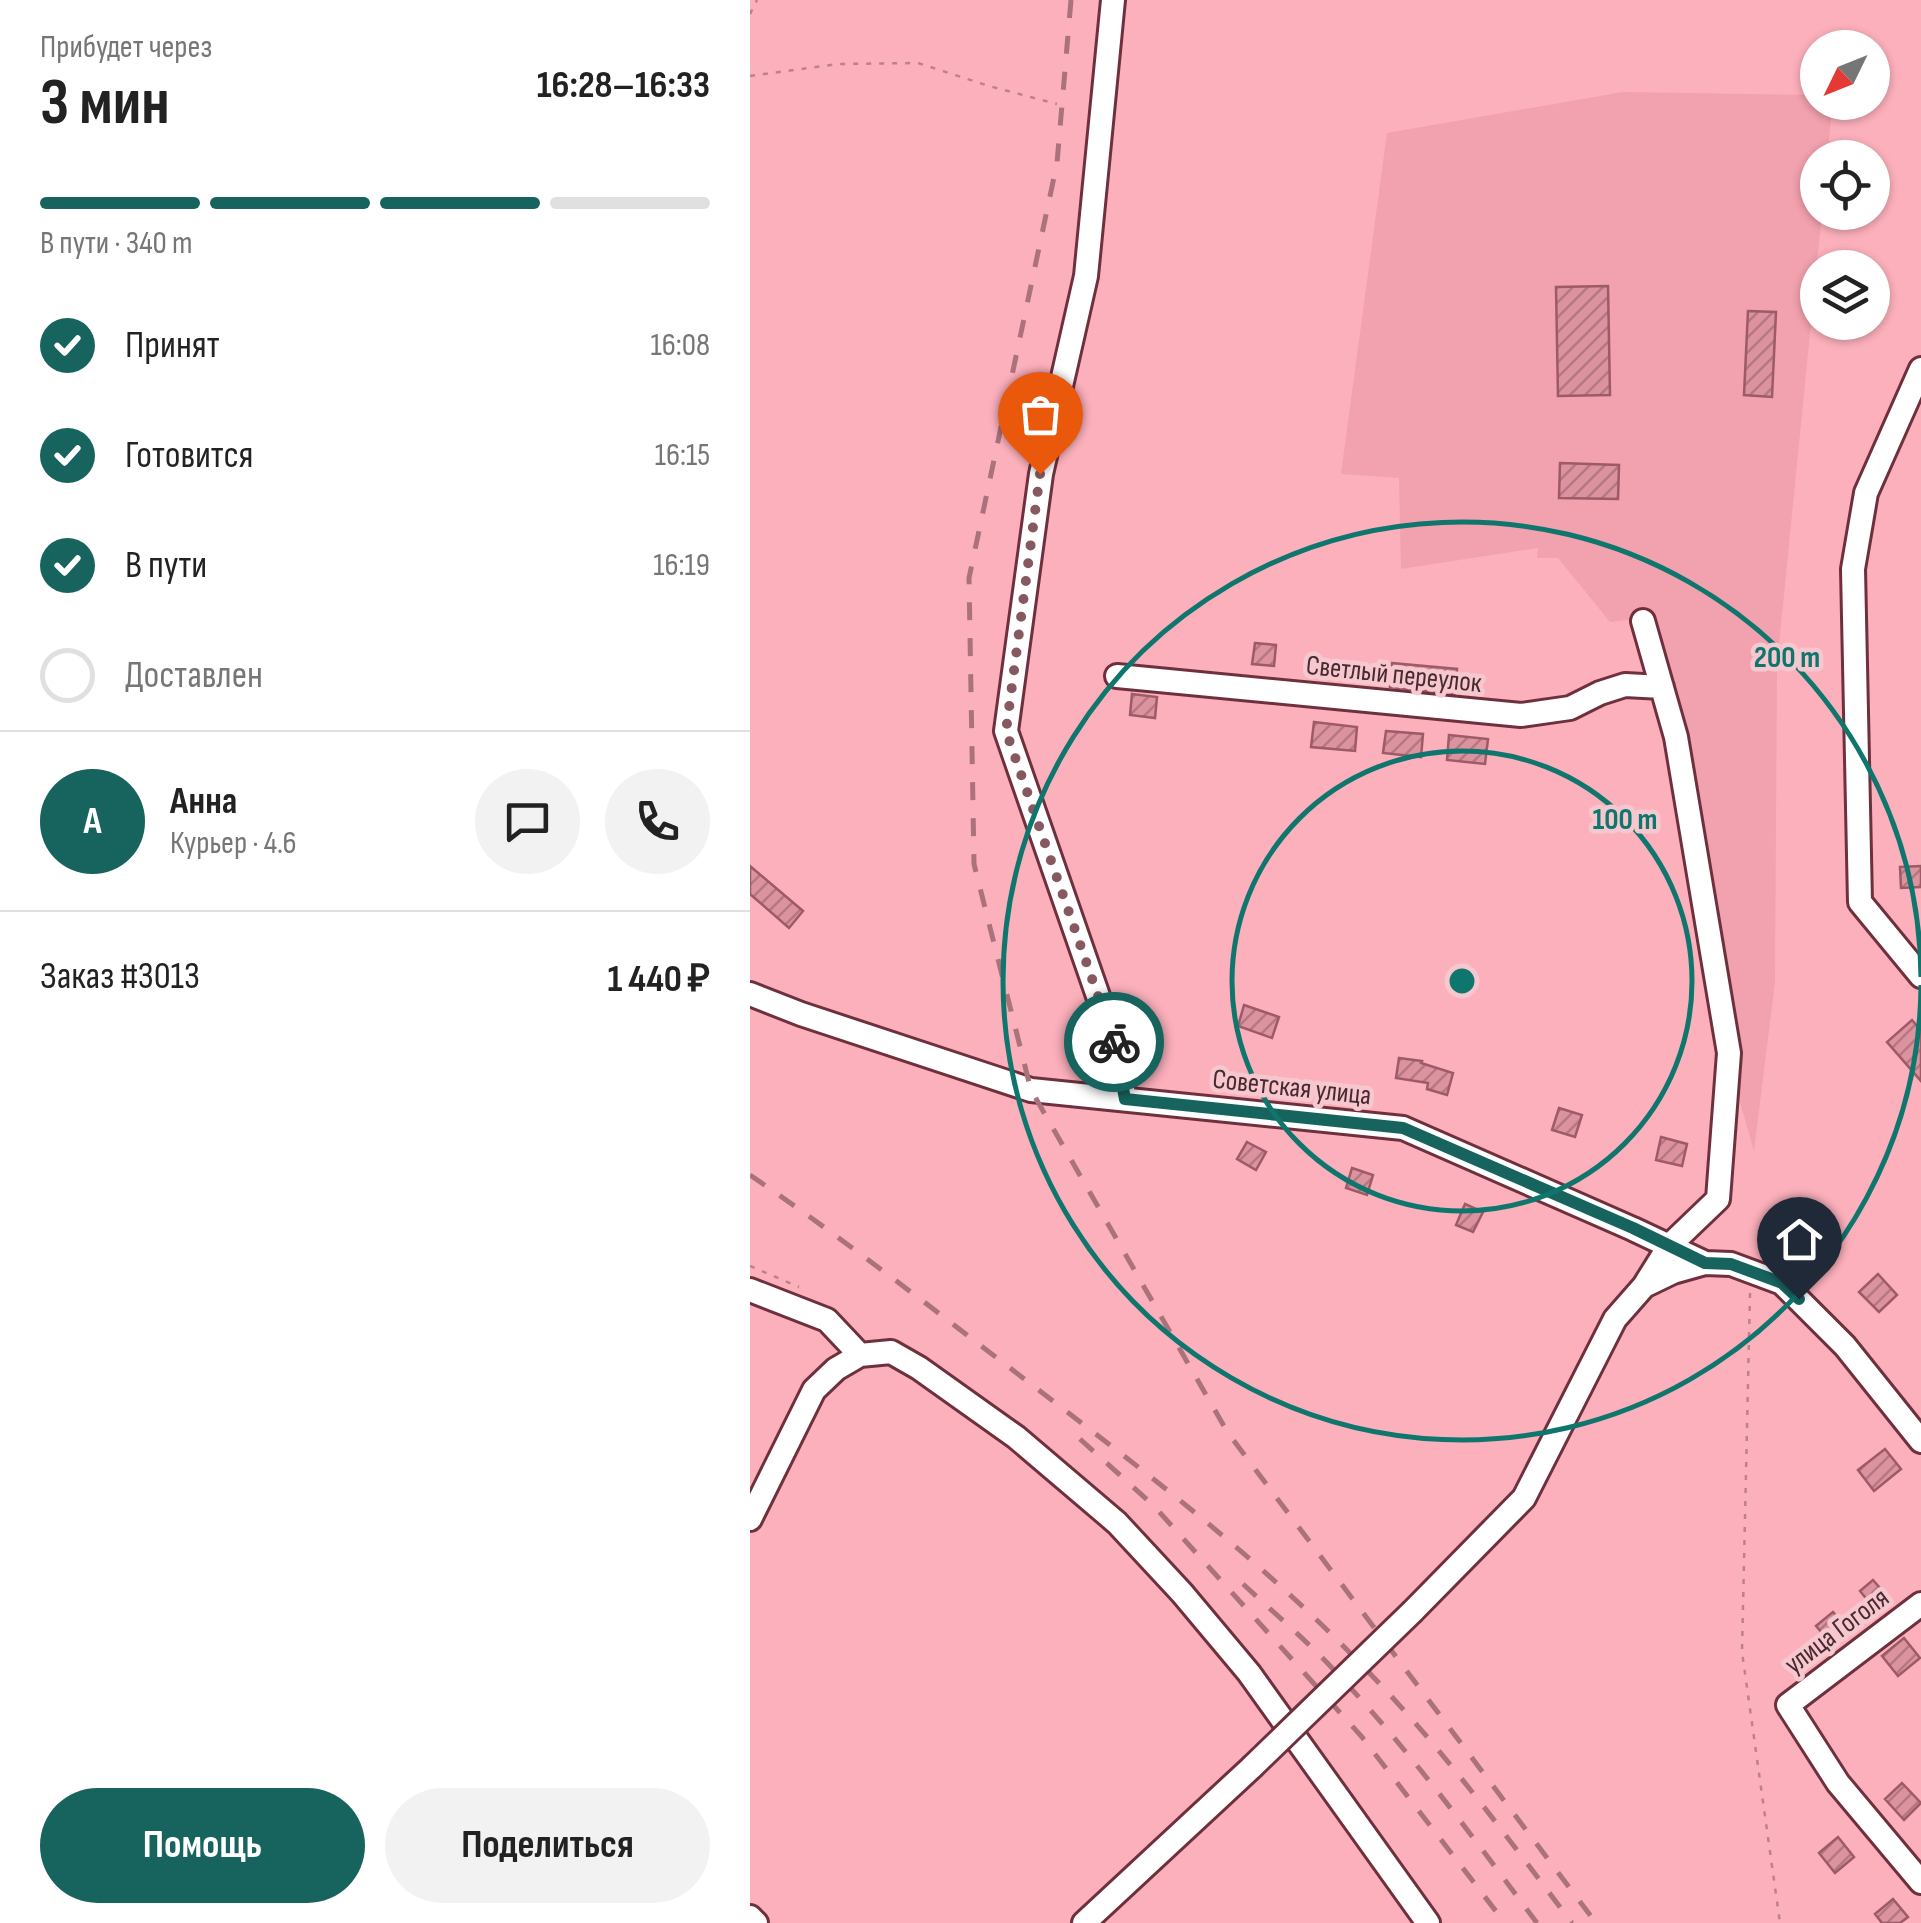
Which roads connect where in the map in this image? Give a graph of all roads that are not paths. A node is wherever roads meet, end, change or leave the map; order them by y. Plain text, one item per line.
1 (1114, 0) edge
2 (1921, 369) edge
3 (1643, 621) dead end
4 (1116, 676) dead end
5 (1662, 687) junction
6 (1921, 976) edge
7 (750, 994) edge
8 (1125, 1099) junction
9 (1669, 1246) junction
10 (1705, 1263) junction
11 (1644, 1286) junction
12 (750, 1290) edge
13 (860, 1355) junction
14 (1921, 1441) edge
15 (750, 1519) edge
16 (1921, 1604) edge
17 (1921, 1882) edge
18 (750, 1916) edge
19 (756, 1923) edge
20 (1084, 1923) edge
21 (1428, 1923) edge

1 - 8 street
2 - 6 street
3 - 5 street
4 - 5 street, Светлый переулок
5 - 9 street
7 - 8 street, Советская улица
8 - 9 street, Советская улица
9 - 10 street, Советская улица
9 - 11 street
10 - 11 street
10 - 14 street, Советская улица
11 - 20 street, bridge
12 - 13 street
13 - 15 street
13 - 21 street
16 - 17 street, улица Гоголя
18 - 19 street

